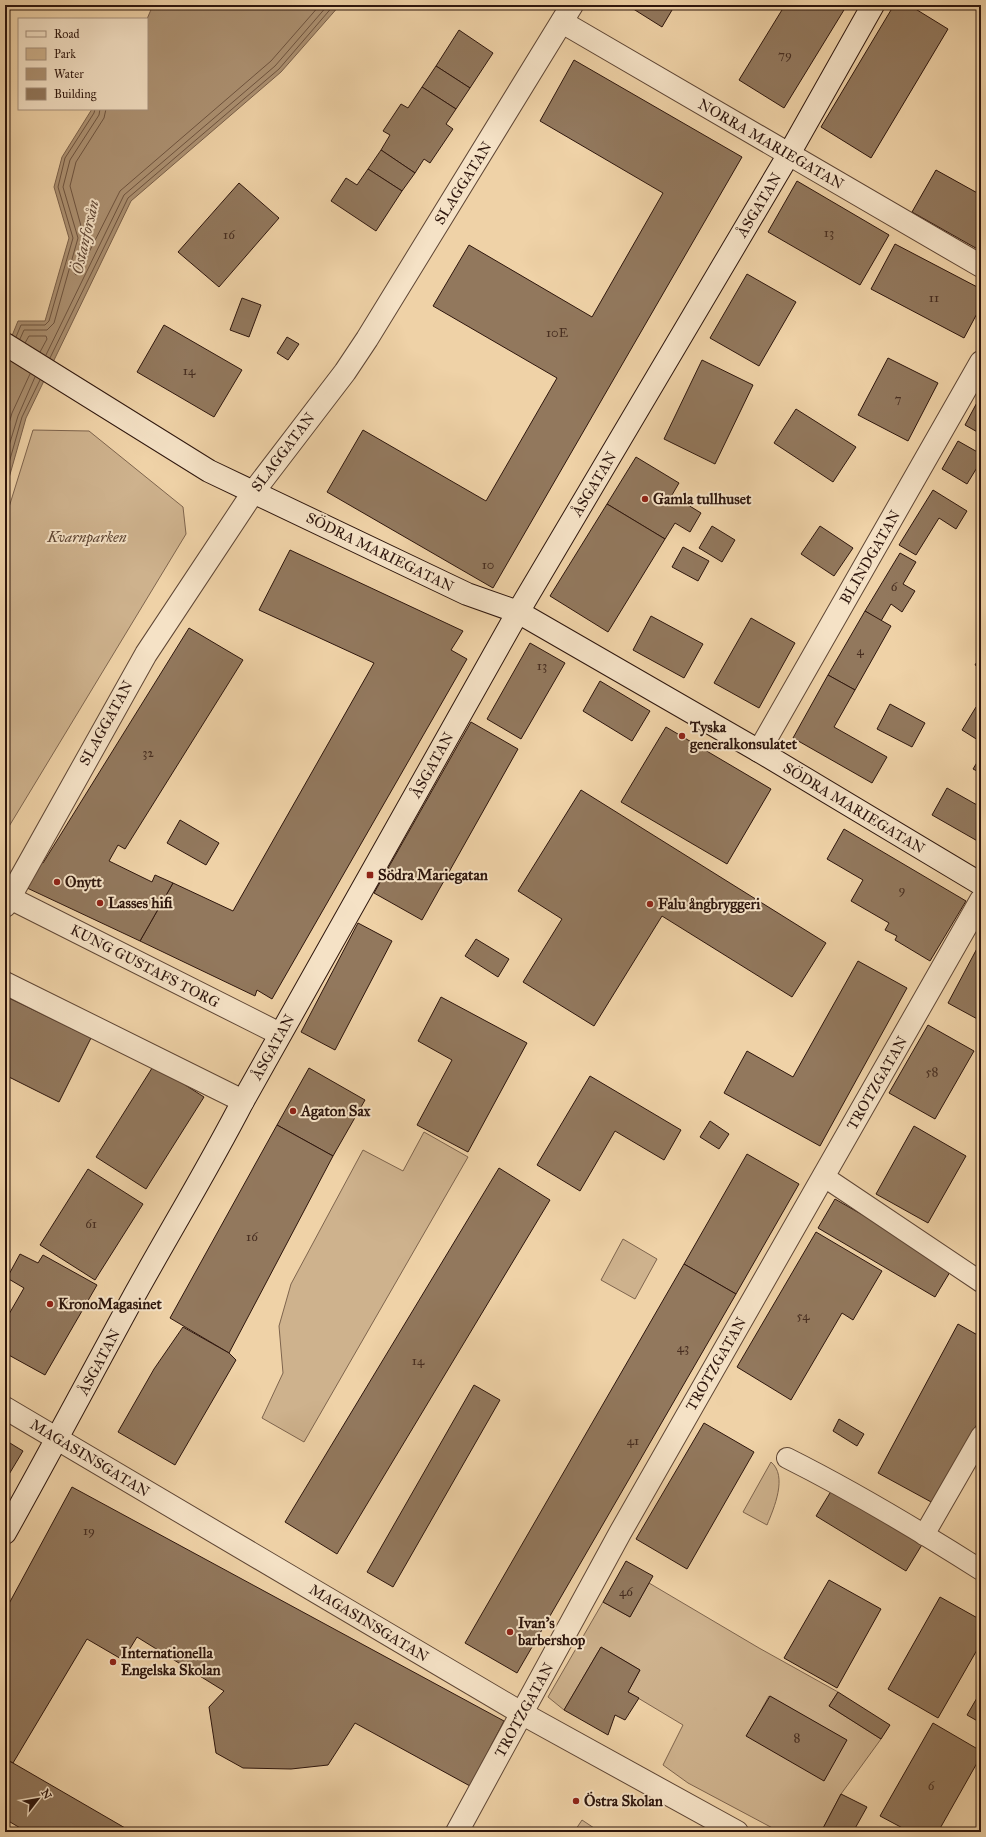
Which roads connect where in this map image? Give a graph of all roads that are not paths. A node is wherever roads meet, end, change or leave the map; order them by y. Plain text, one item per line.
1 (873, 5) edge
2 (567, 14) edge
3 (789, 154) junction
4 (981, 266) edge
5 (5, 344) edge
6 (981, 362) edge
7 (254, 491) junction
8 (518, 612) junction
9 (758, 751) junction
10 (981, 884) edge
11 (981, 900) edge
12 (7, 902) edge
13 (5, 983) edge
14 (280, 1034) junction
15 (243, 1101) junction
16 (824, 1176) junction
17 (981, 1282) edge
18 (5, 1408) edge
19 (981, 1436) edge
20 (58, 1439) junction
21 (787, 1458) dead end
22 (5, 1533) edge
23 (924, 1535) junction
24 (981, 1570) edge
25 (523, 1714) junction
26 (457, 1832) edge
27 (737, 1832) edge

1 - 3 street, ÅSGATAN
2 - 3 street, NORRA MARIEGATAN
2 - 7 street, SLAGGATAN
3 - 4 street, NORRA MARIEGATAN
3 - 8 street, ÅSGATAN
5 - 7 street, SÖDRA MARIEGATAN
6 - 9 street, BLINDGATAN
7 - 8 street, SÖDRA MARIEGATAN
7 - 12 street, SLAGGATAN
8 - 9 street, SÖDRA MARIEGATAN
8 - 14 street, ÅSGATAN
9 - 10 street, SÖDRA MARIEGATAN
11 - 16 street, TROTZGATAN
12 - 14 street, KUNG GUSTAFS TORG
13 - 15 street
14 - 15 street, ÅSGATAN
15 - 20 street, ÅSGATAN
16 - 17 lane
16 - 25 street, TROTZGATAN
18 - 20 street, MAGASINSGATAN
19 - 23 lane
20 - 22 street, ÅSGATAN
20 - 25 street, MAGASINSGATAN
21 - 23 lane
23 - 24 lane
25 - 26 street, TROTZGATAN
25 - 27 street, MAGASINSGATAN

